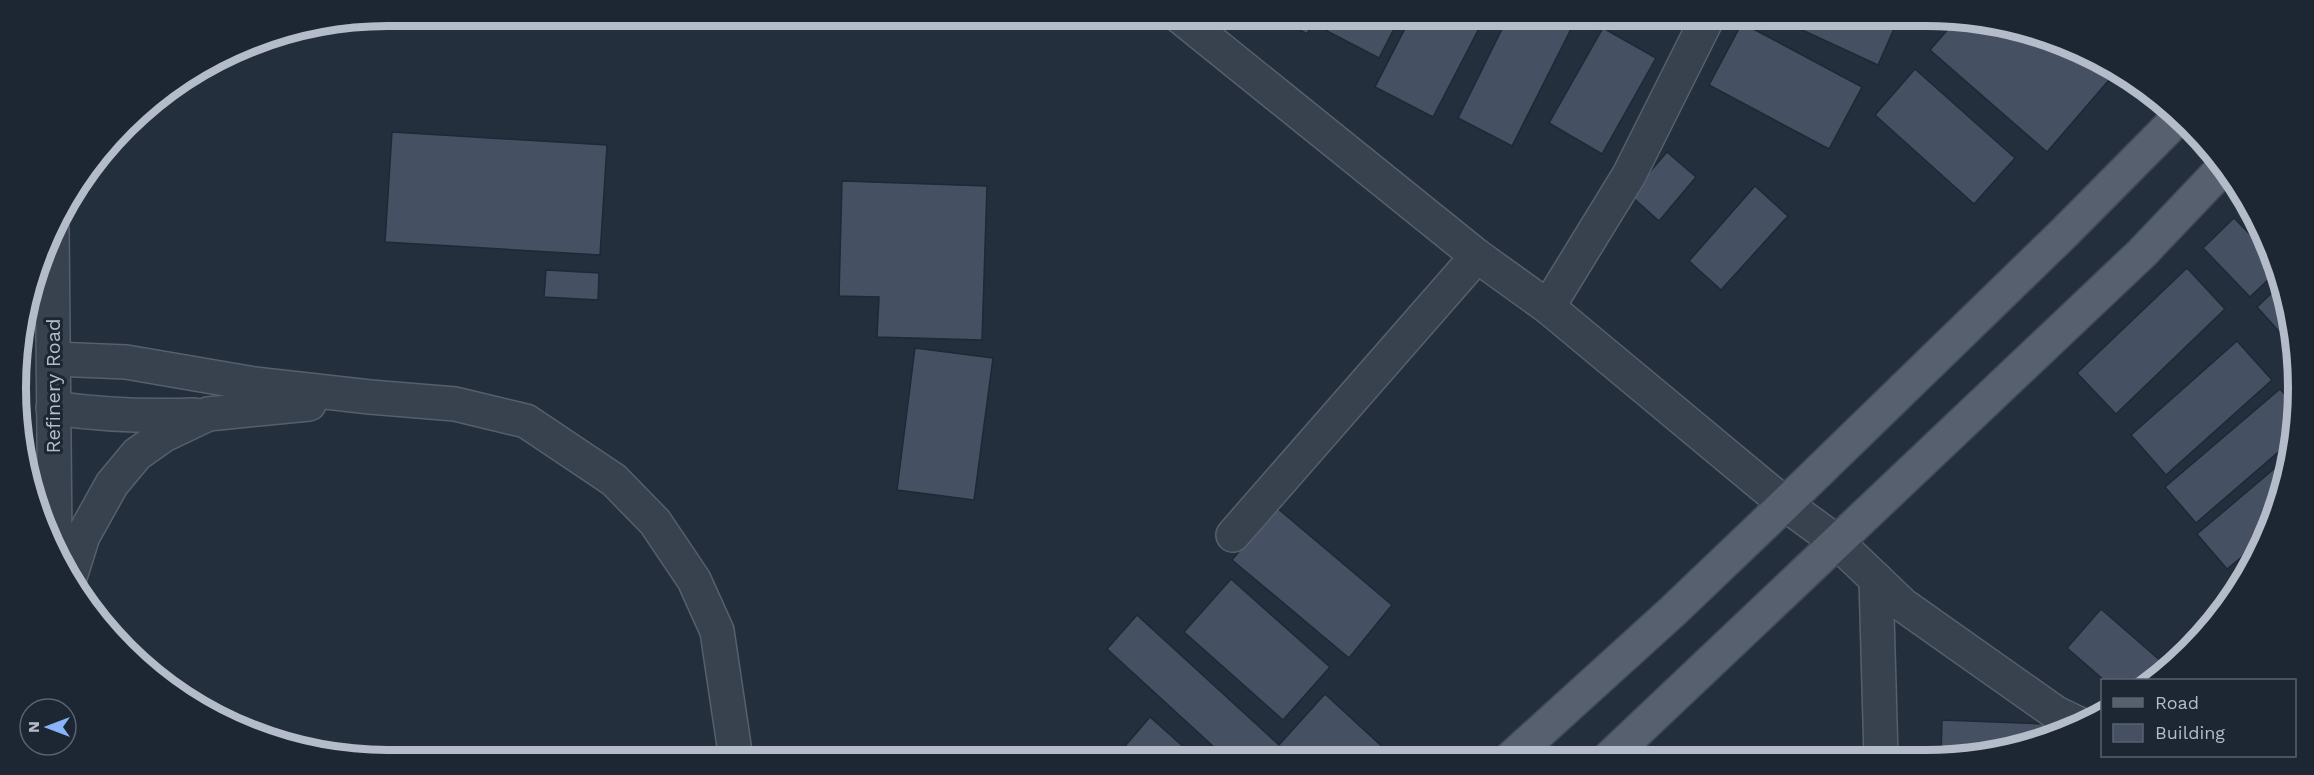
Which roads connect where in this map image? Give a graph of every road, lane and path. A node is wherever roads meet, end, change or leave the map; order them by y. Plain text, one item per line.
1 (1192, 26) edge
2 (1704, 26) edge
3 (2173, 123) edge
4 (2218, 173) edge
5 (52, 251) edge
6 (1477, 256) junction
7 (1548, 307) junction
8 (54, 359) junction
9 (370, 398) junction
10 (53, 408) junction
11 (208, 414) junction
12 (1785, 504) junction
13 (55, 530) edge
14 (1233, 535) dead end
15 (1837, 542) junction
16 (73, 567) edge
17 (1876, 579) junction
18 (2070, 720) edge
19 (735, 750) edge
20 (1520, 750) edge
21 (1617, 750) edge
22 (1881, 750) edge

1 - 6 street
2 - 7 street
3 - 12 main road
4 - 15 main road
5 - 8 street, Refinery Road
6 - 7 street
6 - 14 street
7 - 12 street
8 - 9 street
8 - 10 street, Refinery Road
9 - 11 street
9 - 19 street
10 - 11 street
10 - 13 street, Refinery Road
11 - 16 street
12 - 15 street
12 - 20 main road
15 - 17 street
15 - 21 main road
17 - 18 street
17 - 22 street

